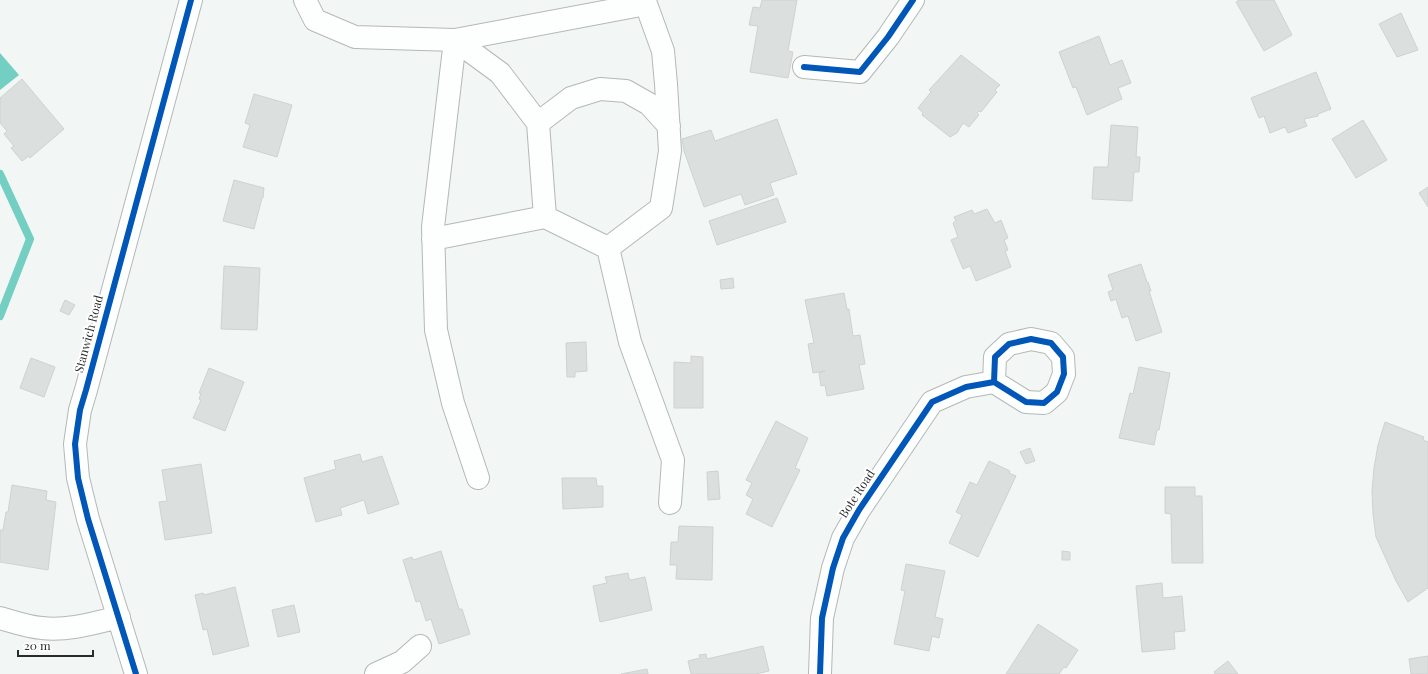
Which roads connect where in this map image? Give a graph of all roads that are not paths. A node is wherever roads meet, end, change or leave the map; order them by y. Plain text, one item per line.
1 (190, 0) edge
2 (305, 0) edge
3 (913, 0) edge
4 (456, 40) junction
5 (804, 67) dead end
6 (538, 123) junction
7 (669, 126) junction
8 (545, 217) junction
9 (433, 239) junction
10 (608, 248) junction
11 (994, 382) dead end
12 (478, 478) dead end
13 (670, 503) dead end
14 (119, 617) junction
15 (0, 618) edge
16 (420, 646) dead end
17 (136, 674) edge
18 (376, 674) edge
19 (820, 674) edge

1 - 14 street, Stanwich Road
2 - 4 street
3 - 5 street
4 - 6 street
4 - 7 street
4 - 9 street
6 - 7 street
6 - 8 street
7 - 10 street
8 - 9 street
8 - 10 street
9 - 12 street
10 - 13 street
11 - 19 street, Bote Road
14 - 15 street
14 - 17 street, Stanwich Road
16 - 18 street

